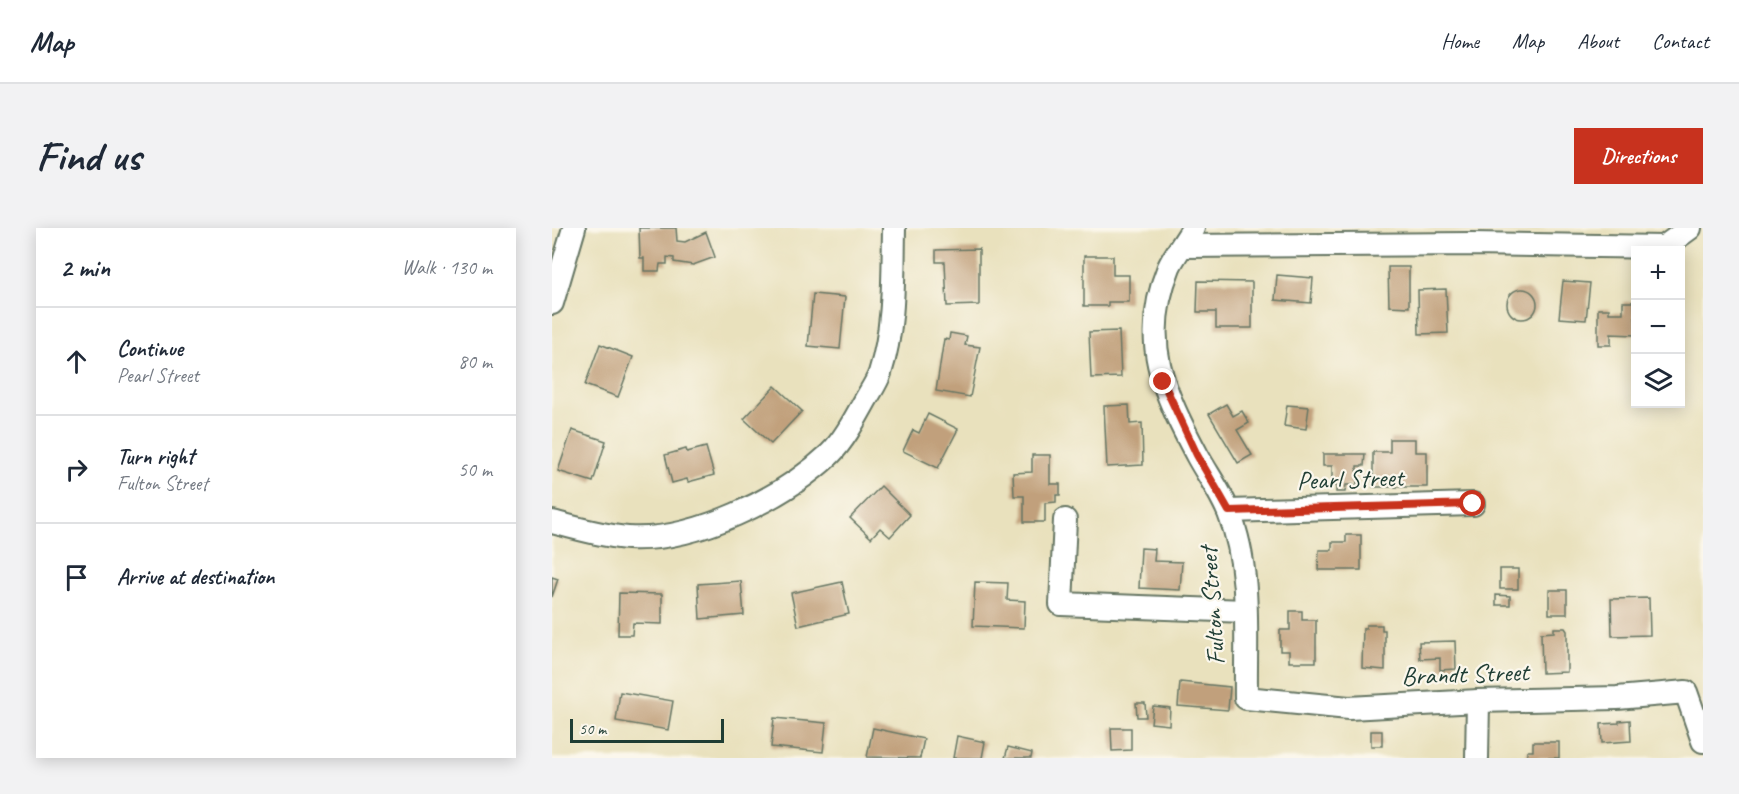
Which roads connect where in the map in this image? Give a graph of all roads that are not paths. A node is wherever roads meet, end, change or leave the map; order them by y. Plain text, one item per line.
1 (574, 228) edge
2 (894, 228) edge
3 (1690, 228) edge
4 (1472, 236) edge
5 (1188, 237) edge
6 (552, 303) edge
7 (1473, 504) dead end
8 (1229, 511) junction
9 (1065, 520) dead end
10 (552, 522) edge
11 (1245, 610) junction
12 (1246, 698) joint
13 (1478, 701) junction
14 (1703, 741) edge
15 (1477, 758) edge

1 - 6 street
2 - 10 street
3 - 4 street
4 - 5 street
5 - 8 street, Fulton Street
7 - 8 street, Pearl Street
8 - 11 street, Fulton Street
9 - 11 street
11 - 12 street, Fulton Street
12 - 13 street, Brandt Street
13 - 14 street, Brandt Street
13 - 15 street

